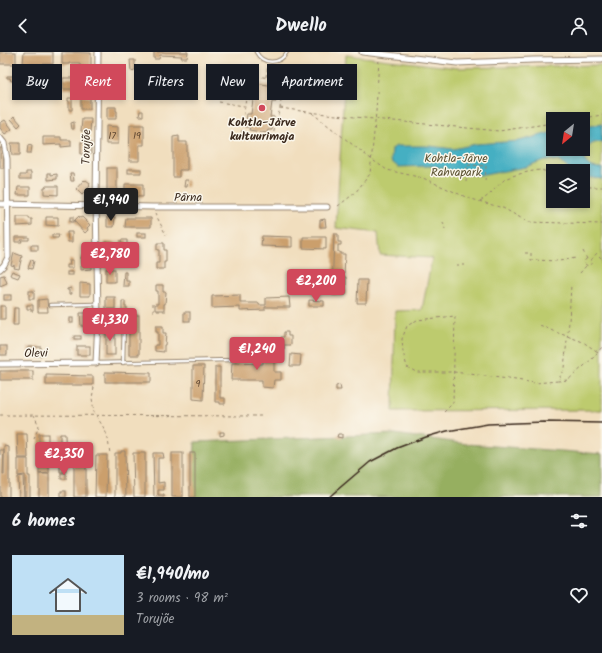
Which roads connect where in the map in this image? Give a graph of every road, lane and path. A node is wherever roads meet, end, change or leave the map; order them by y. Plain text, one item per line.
1 (98, 52) edge
2 (256, 52) edge
3 (287, 52) edge
4 (362, 52) edge
5 (379, 54) junction
6 (602, 59) edge
7 (269, 62) junction
8 (266, 78) junction
9 (219, 102) dead end
10 (245, 106) junction
11 (280, 108) junction
12 (312, 113) junction
13 (602, 115) edge
14 (590, 117) edge
15 (375, 119) junction
16 (546, 124) edge
17 (250, 137) dead end
18 (0, 138) edge
19 (272, 139) dead end
20 (371, 159) junction
21 (546, 172) edge
22 (466, 182) dead end
23 (485, 183) dead end
24 (590, 186) edge
25 (602, 187) edge
26 (479, 201) junction
27 (0, 204) edge
28 (7, 204) junction
29 (96, 206) junction
30 (338, 206) dead end
31 (327, 207) dead end
32 (154, 211) dead end
33 (443, 222) dead end
34 (602, 224) edge
35 (445, 229) dead end
36 (166, 235) dead end
37 (583, 251) dead end
38 (525, 253) dead end
39 (597, 253) dead end
40 (599, 256) dead end
41 (576, 258) dead end
42 (587, 259) junction
43 (602, 259) edge
44 (591, 260) junction
45 (456, 265) dead end
46 (464, 265) dead end
47 (587, 265) junction
48 (0, 269) edge
49 (580, 273) dead end
50 (571, 284) dead end
51 (153, 303) dead end
52 (97, 304) junction
53 (50, 305) dead end
54 (168, 311) dead end
55 (98, 318) junction
56 (540, 324) dead end
57 (567, 336) junction
58 (602, 347) edge
59 (284, 348) dead end
60 (598, 352) junction
61 (96, 363) junction
62 (123, 363) junction
63 (0, 364) edge
64 (454, 372) junction
65 (558, 381) junction
66 (94, 387) dead end
67 (444, 412) dead end
68 (0, 415) edge
69 (34, 415) junction
70 (96, 416) junction
71 (262, 416) dead end
72 (34, 439) dead end
73 (110, 454) dead end

1 - 29 street, Torujõe
2 - 7 lane
3 - 7 lane
4 - 5 street
5 - 6 street
5 - 15 path
7 - 8 path
8 - 10 path
8 - 11 path
9 - 10 path
10 - 17 path
11 - 12 path
11 - 19 path
12 - 15 path
12 - 20 path
13 - 14 path
15 - 16 path
15 - 20 path
18 - 28 street
20 - 26 path
20 - 30 path
21 - 26 path
22 - 23 path
24 - 25 path
26 - 34 path
27 - 28 street, Pärna
28 - 29 street, Pärna
28 - 48 street
29 - 31 street, Pärna
29 - 52 street, Torujõe
32 - 36 path
33 - 35 path
37 - 42 path
38 - 41 path
39 - 44 path
40 - 43 path
42 - 44 path
42 - 47 path
44 - 47 path
45 - 46 path
47 - 49 path
50 - 57 path
51 - 54 path
52 - 53 lane
52 - 55 street, Torujõe
55 - 61 street, Torujõe
55 - 62 lane
56 - 57 path
57 - 60 path
57 - 65 path
58 - 60 path
59 - 62 lane
60 - 65 path
61 - 62 lane
61 - 63 street, Olevi
64 - 64 path
64 - 65 path
64 - 67 path
66 - 70 path
68 - 69 path
69 - 70 path
69 - 72 path
70 - 71 path
70 - 73 path

